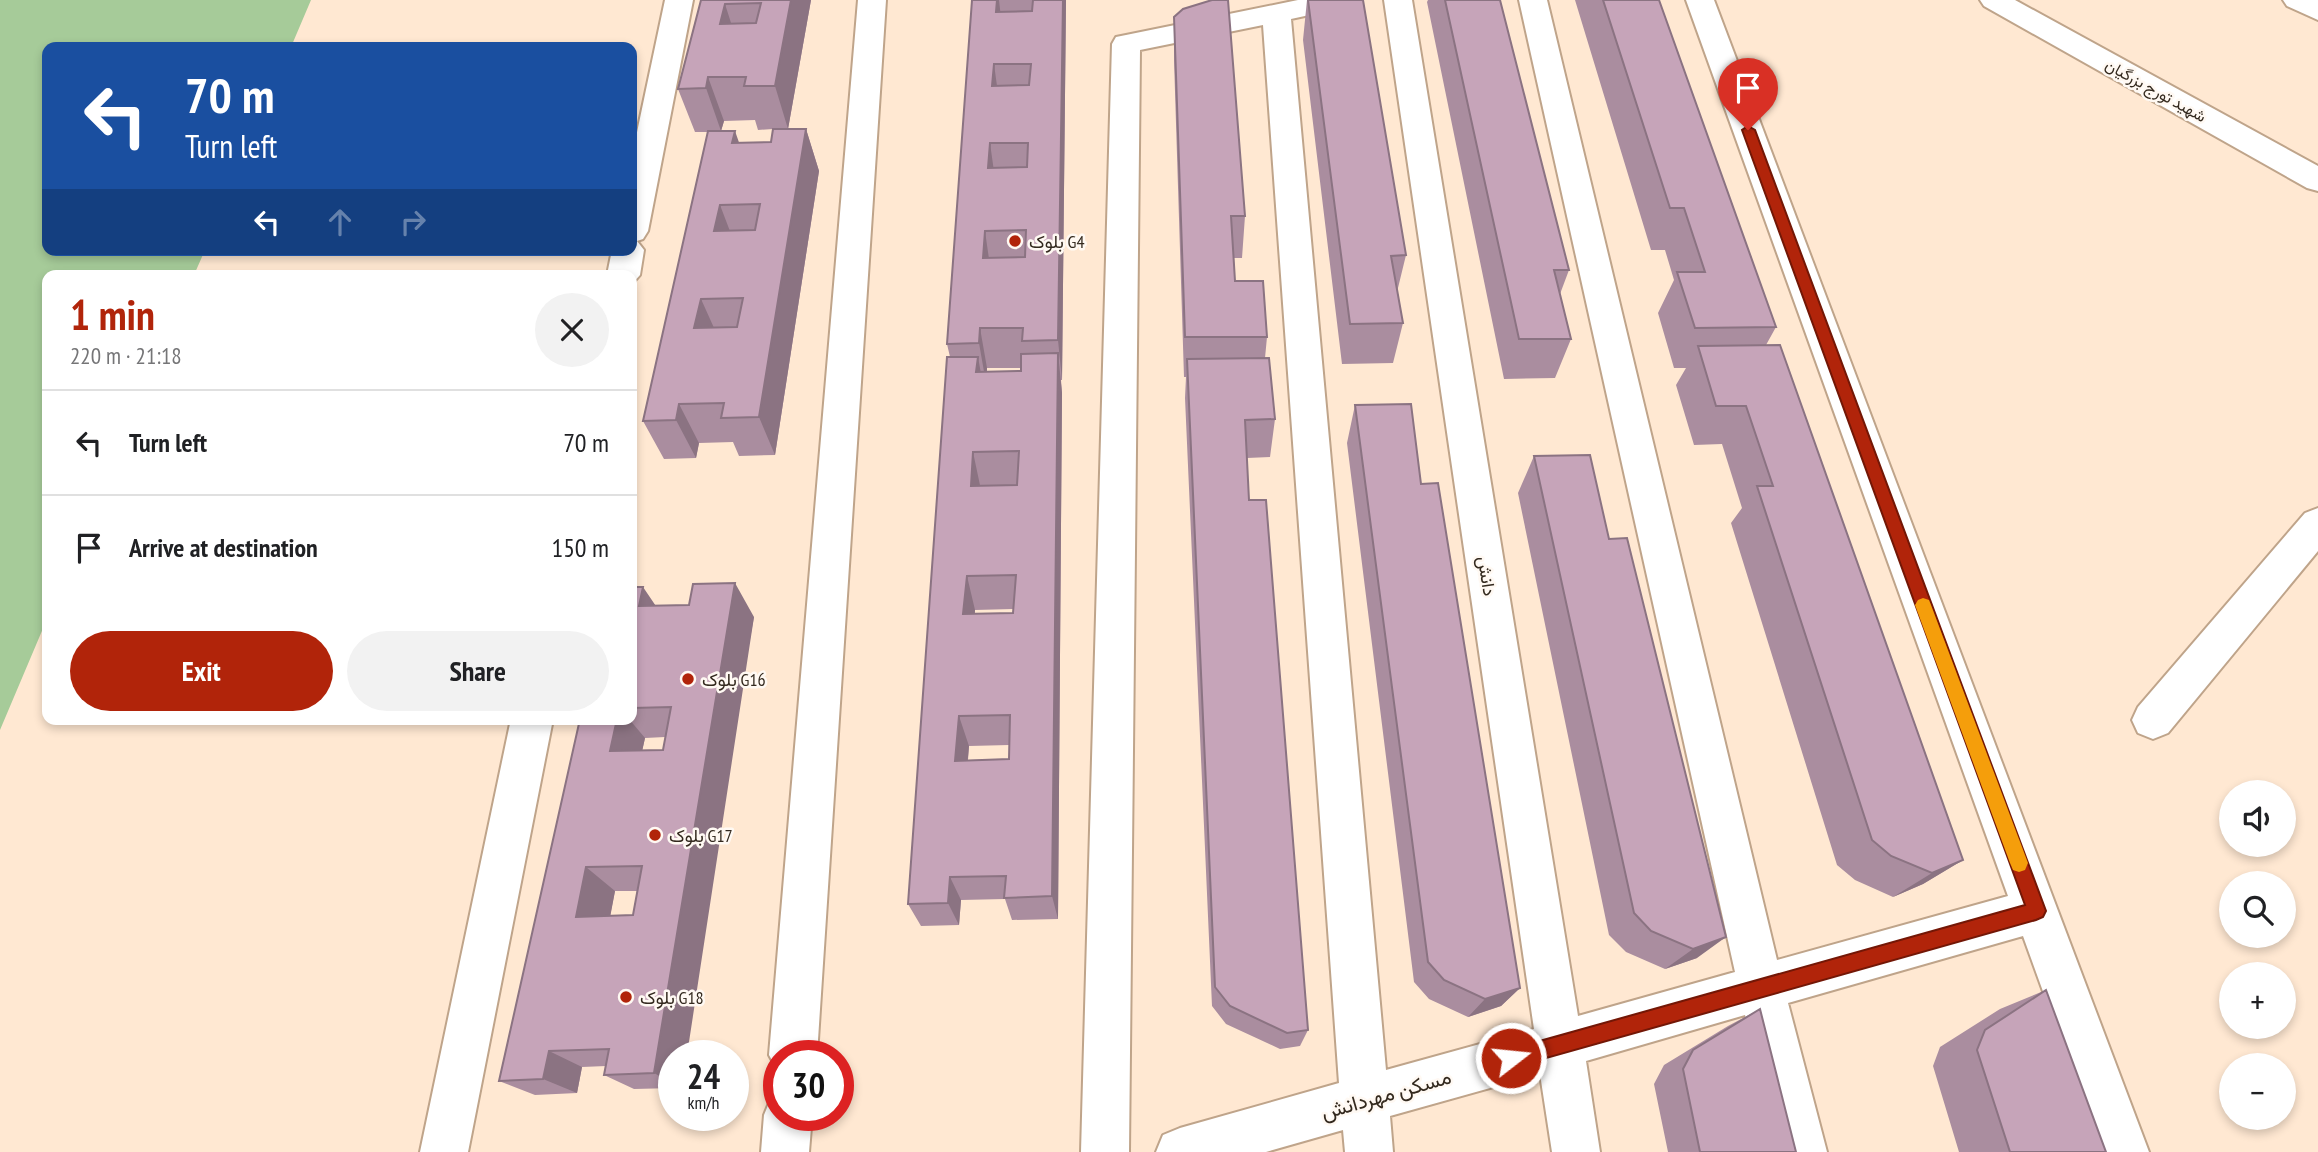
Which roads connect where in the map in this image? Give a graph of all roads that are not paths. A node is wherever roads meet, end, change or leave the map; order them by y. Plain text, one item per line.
1 (679, 0) edge
2 (872, 0) edge
3 (1341, 0) edge
4 (1398, 0) edge
5 (1533, 0) edge
6 (1700, 0) edge
7 (1994, 0) edge
8 (2297, 0) edge
9 (2318, 11) edge
10 (1276, 12) junction
11 (2318, 180) edge
12 (637, 207) edge
13 (2318, 524) edge
14 (2154, 719) dead end
15 (531, 725) edge
16 (2036, 911) junction
17 (1761, 988) junction
18 (794, 1040) edge
19 (1559, 1045) junction
20 (1366, 1099) junction
21 (787, 1131) edge
22 (444, 1152) edge
23 (785, 1152) edge
24 (1105, 1152) edge
25 (1180, 1152) edge
26 (1369, 1152) edge
27 (1576, 1152) edge
28 (1803, 1152) edge
29 (2125, 1152) edge

1 - 12 street
2 - 18 street
3 - 10 street
4 - 19 street, دانش
5 - 17 street
6 - 16 street
7 - 11 street, شهید تورج بزرگیان
8 - 9 street
10 - 20 street
10 - 24 street
13 - 14 street
15 - 22 street
16 - 17 street, مسکن مهردانش
16 - 29 street
17 - 19 street, مسکن مهردانش
17 - 28 street
19 - 20 street, مسکن مهردانش
19 - 27 street, دانش
20 - 25 street, مسکن مهردانش
20 - 26 street
21 - 23 street

